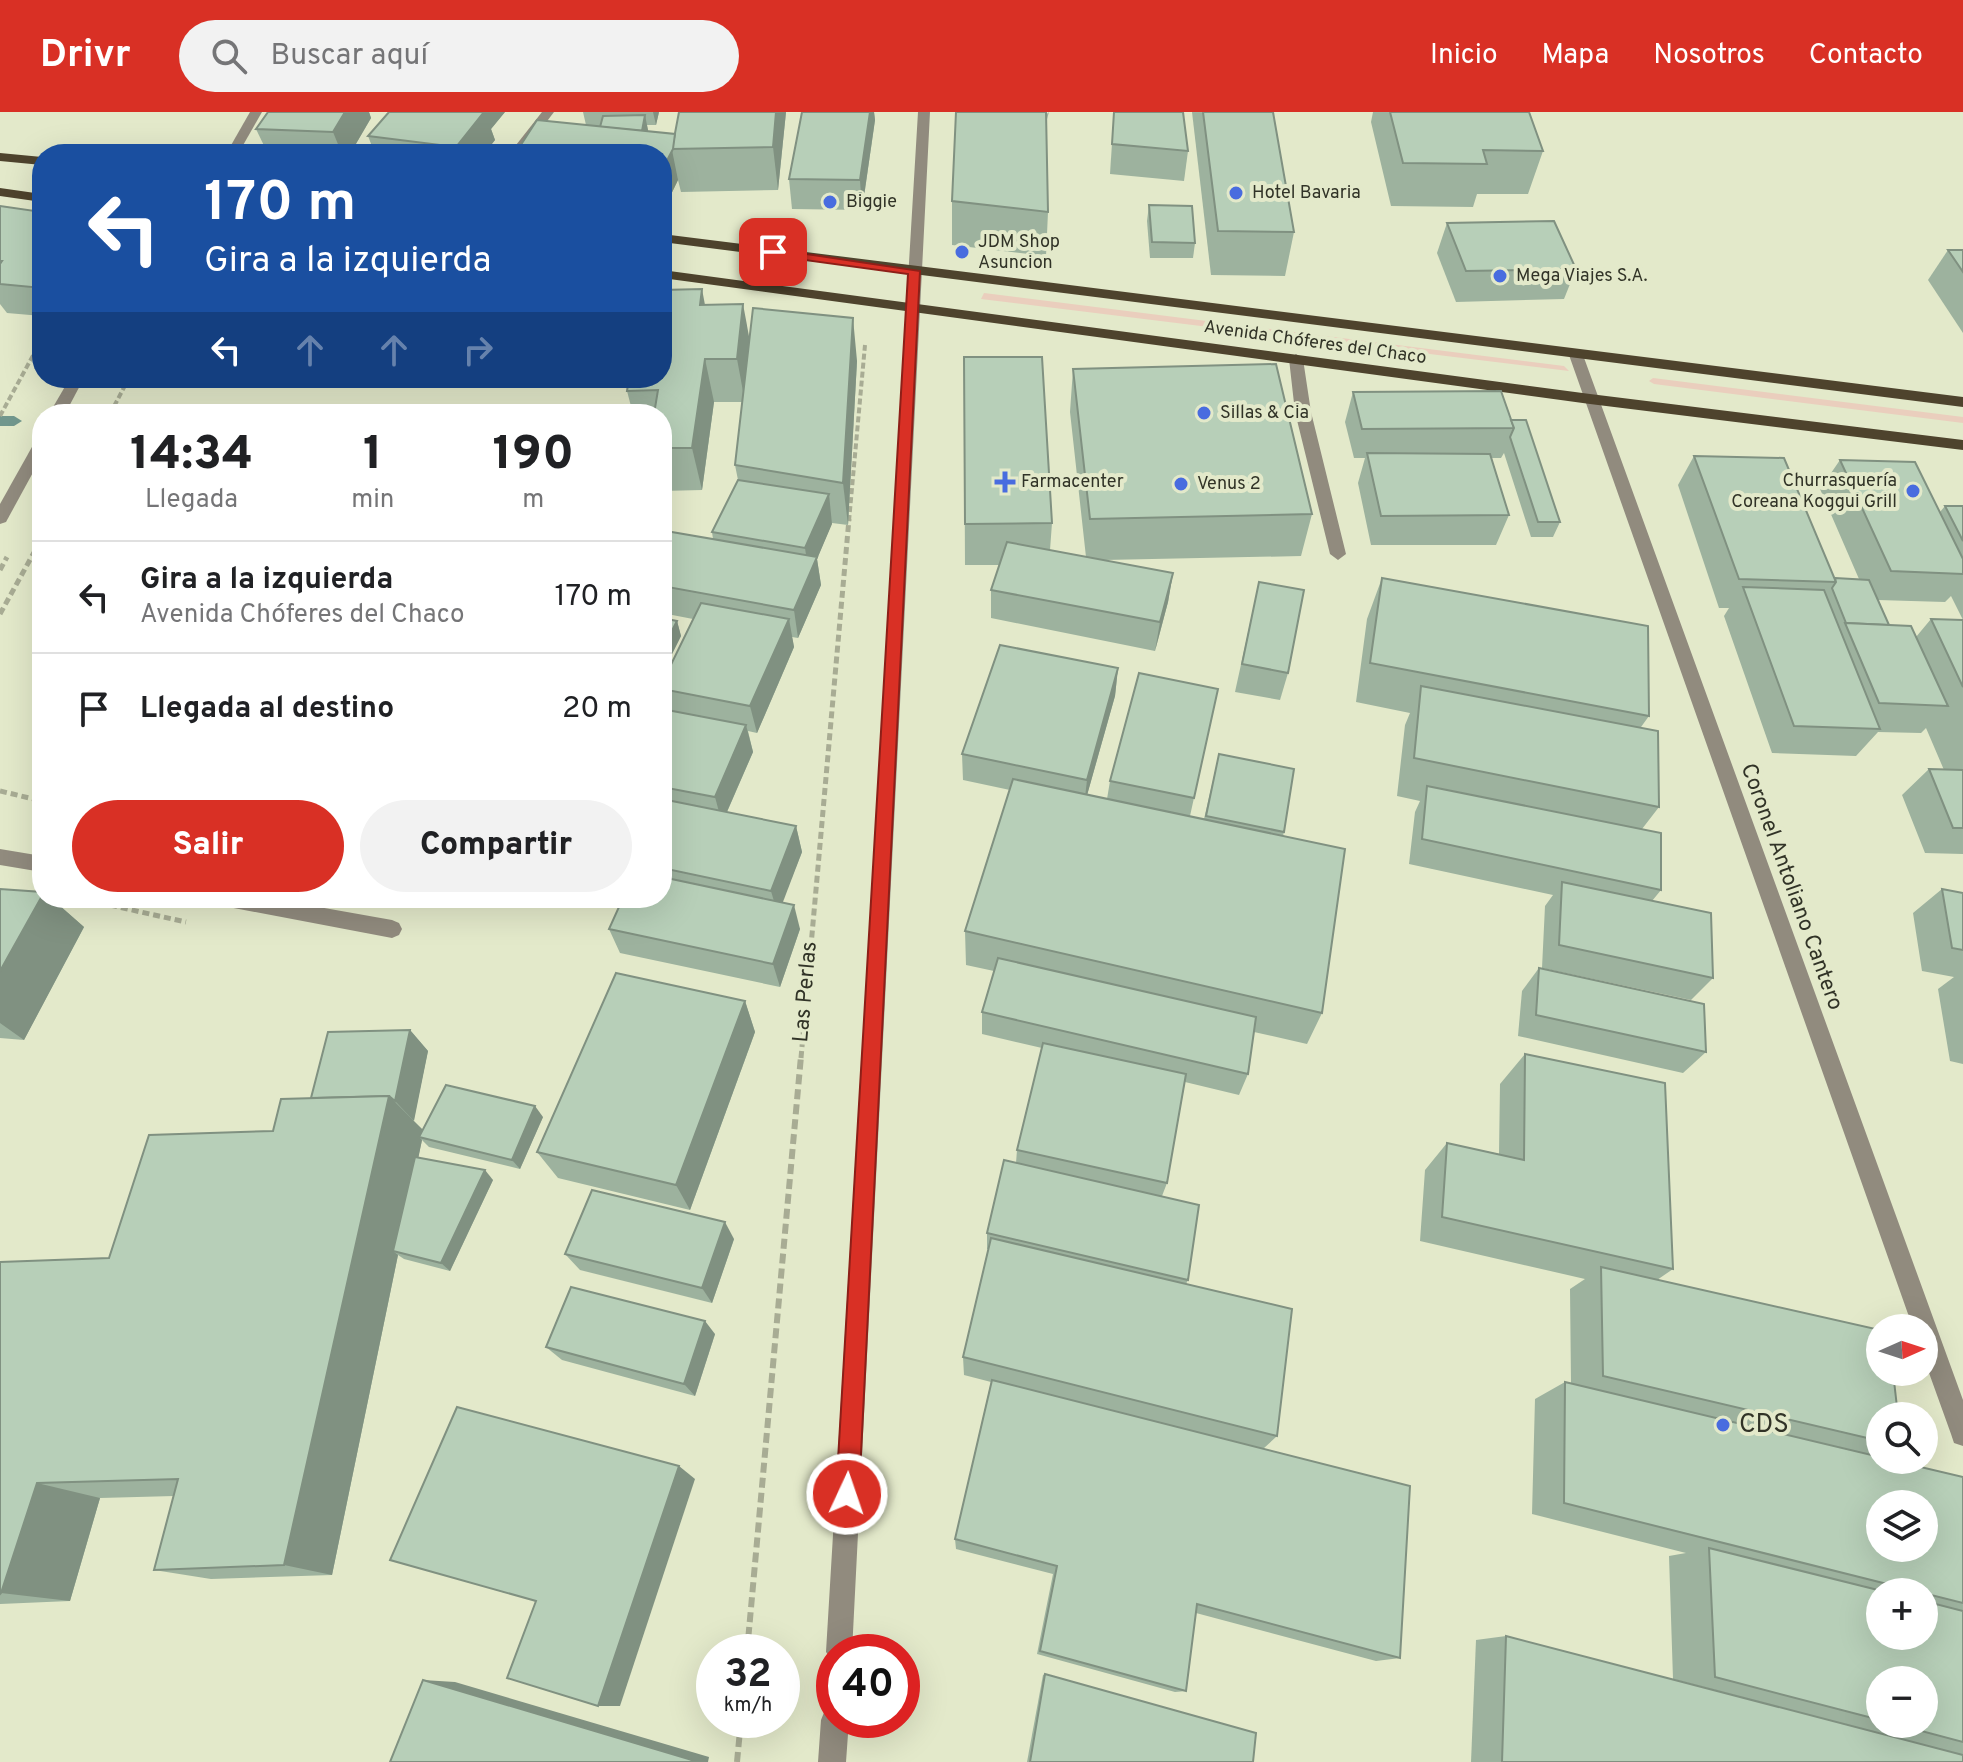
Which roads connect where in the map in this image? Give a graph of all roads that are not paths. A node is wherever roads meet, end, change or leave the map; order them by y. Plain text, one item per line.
1 (256, 112) edge
2 (548, 112) edge
3 (924, 112) edge
4 (238, 144) edge
5 (523, 144) edge
6 (0, 157) edge
7 (32, 160) edge
8 (0, 192) edge
9 (32, 197) edge
10 (672, 239) edge
11 (914, 271) junction
12 (672, 275) edge
13 (914, 305) junction
14 (1576, 355) junction
15 (1296, 359) junction
16 (1590, 399) junction
17 (1963, 402) edge
18 (1963, 445) edge
19 (32, 460) edge
20 (0, 518) edge
21 (1338, 554) dead end
22 (0, 857) edge
23 (32, 862) edge
24 (278, 908) edge
25 (392, 929) dead end
26 (1963, 1434) edge
27 (840, 1634) edge
28 (834, 1738) edge
29 (832, 1762) edge

1 - 4 street
2 - 5 street
3 - 11 street
6 - 7 main road
8 - 9 main road
10 - 11 main road, Avenida Chóferes del Chaco
11 - 13 street
11 - 14 main road, Avenida Chóferes del Chaco
12 - 13 main road, Avenida Chóferes del Chaco
13 - 15 main road, Avenida Chóferes del Chaco
13 - 27 street
14 - 16 street, Coronel Antoliano Cantero
14 - 17 main road, Avenida Chóferes del Chaco
15 - 16 main road, Avenida Chóferes del Chaco
15 - 21 street
16 - 18 main road, Avenida Chóferes del Chaco
16 - 26 street, Coronel Antoliano Cantero
19 - 20 street
22 - 23 street
24 - 25 street
28 - 29 street

